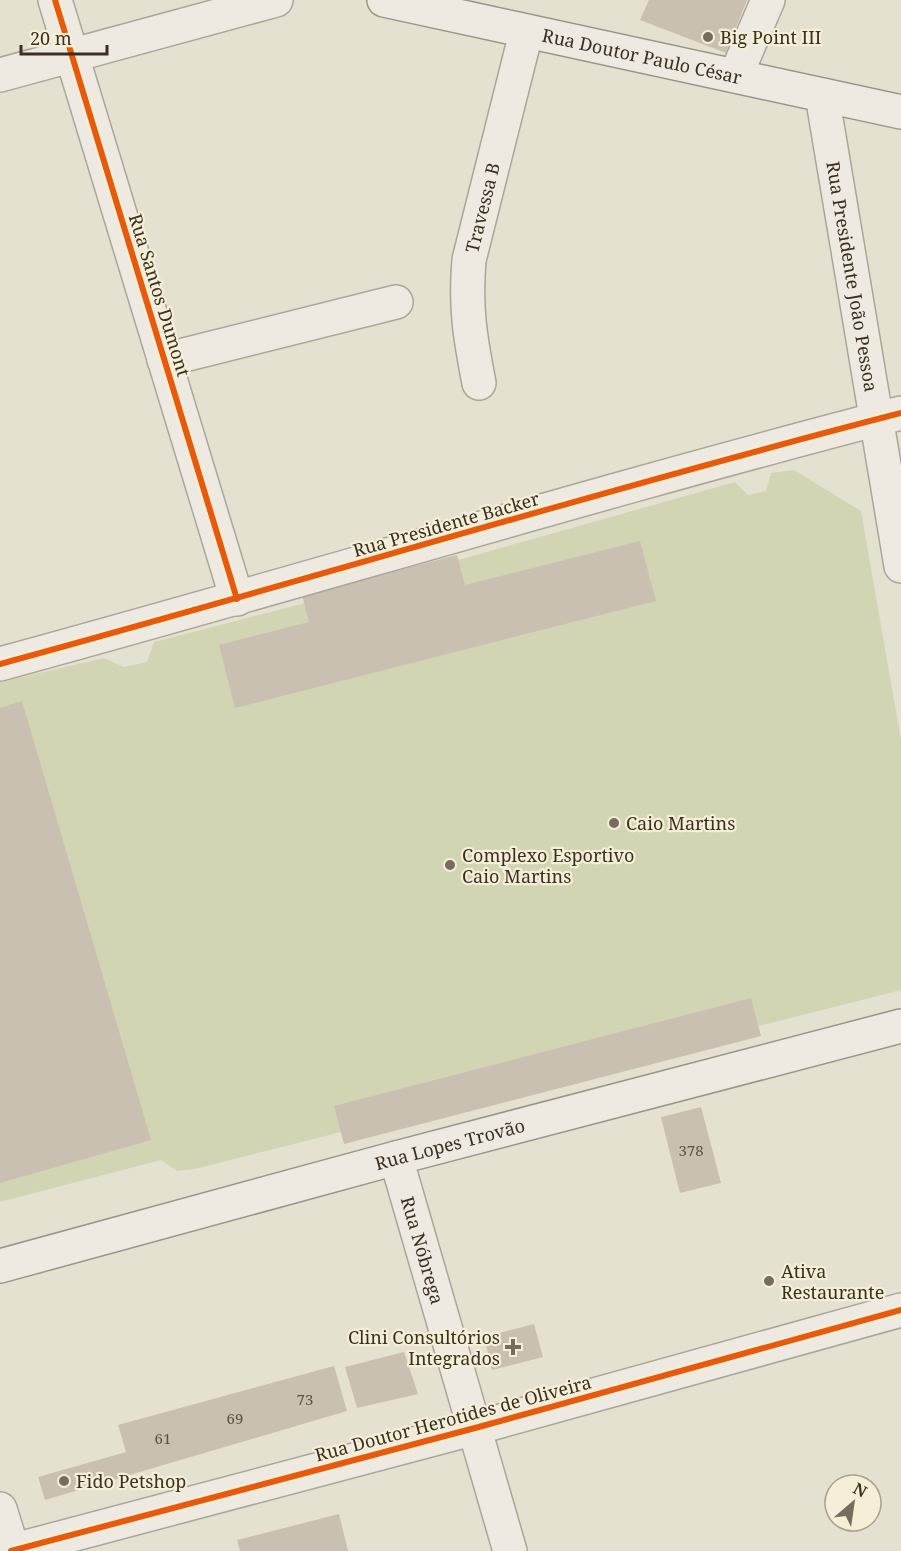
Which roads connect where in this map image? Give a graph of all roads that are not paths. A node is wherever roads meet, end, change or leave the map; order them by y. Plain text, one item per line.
1 (55, 0) edge
2 (276, 0) edge
3 (390, 0) edge
4 (768, 0) edge
5 (526, 33) junction
6 (71, 57) junction
7 (0, 75) edge
8 (736, 75) junction
9 (822, 94) junction
10 (901, 112) edge
11 (396, 302) dead end
12 (164, 360) junction
13 (479, 383) dead end
14 (890, 416) edge
15 (901, 566) edge
16 (237, 599) junction
17 (0, 664) edge
18 (901, 1026) edge
19 (396, 1158) junction
20 (0, 1266) edge
21 (901, 1310) edge
22 (475, 1428) junction
23 (0, 1509) edge
24 (12, 1551) edge
25 (510, 1551) edge

1 - 6 street, Rua Santos Dumont
2 - 6 street
3 - 5 street, Rua Doutor Paulo César
4 - 8 street
5 - 8 street, Rua Doutor Paulo César
5 - 13 street, Travessa B
6 - 7 street
6 - 12 street, Rua Santos Dumont
8 - 9 street, Rua Doutor Paulo César
9 - 10 street, Rua Doutor Paulo César
9 - 14 street, Rua Presidente João Pessoa
11 - 12 street
12 - 16 street, Rua Santos Dumont
14 - 15 street, Rua Presidente João Pessoa
14 - 16 street, Rua Presidente Backer
16 - 17 street, Rua Presidente Backer
18 - 19 street, Rua Lopes Trovão
19 - 20 street, Rua Lopes Trovão
19 - 22 street, Rua Nóbrega
21 - 22 street, Rua Doutor Herotides de Oliveira
22 - 24 street, Rua Doutor Herotides de Oliveira
22 - 25 street, Rua Nóbrega
23 - 24 street

